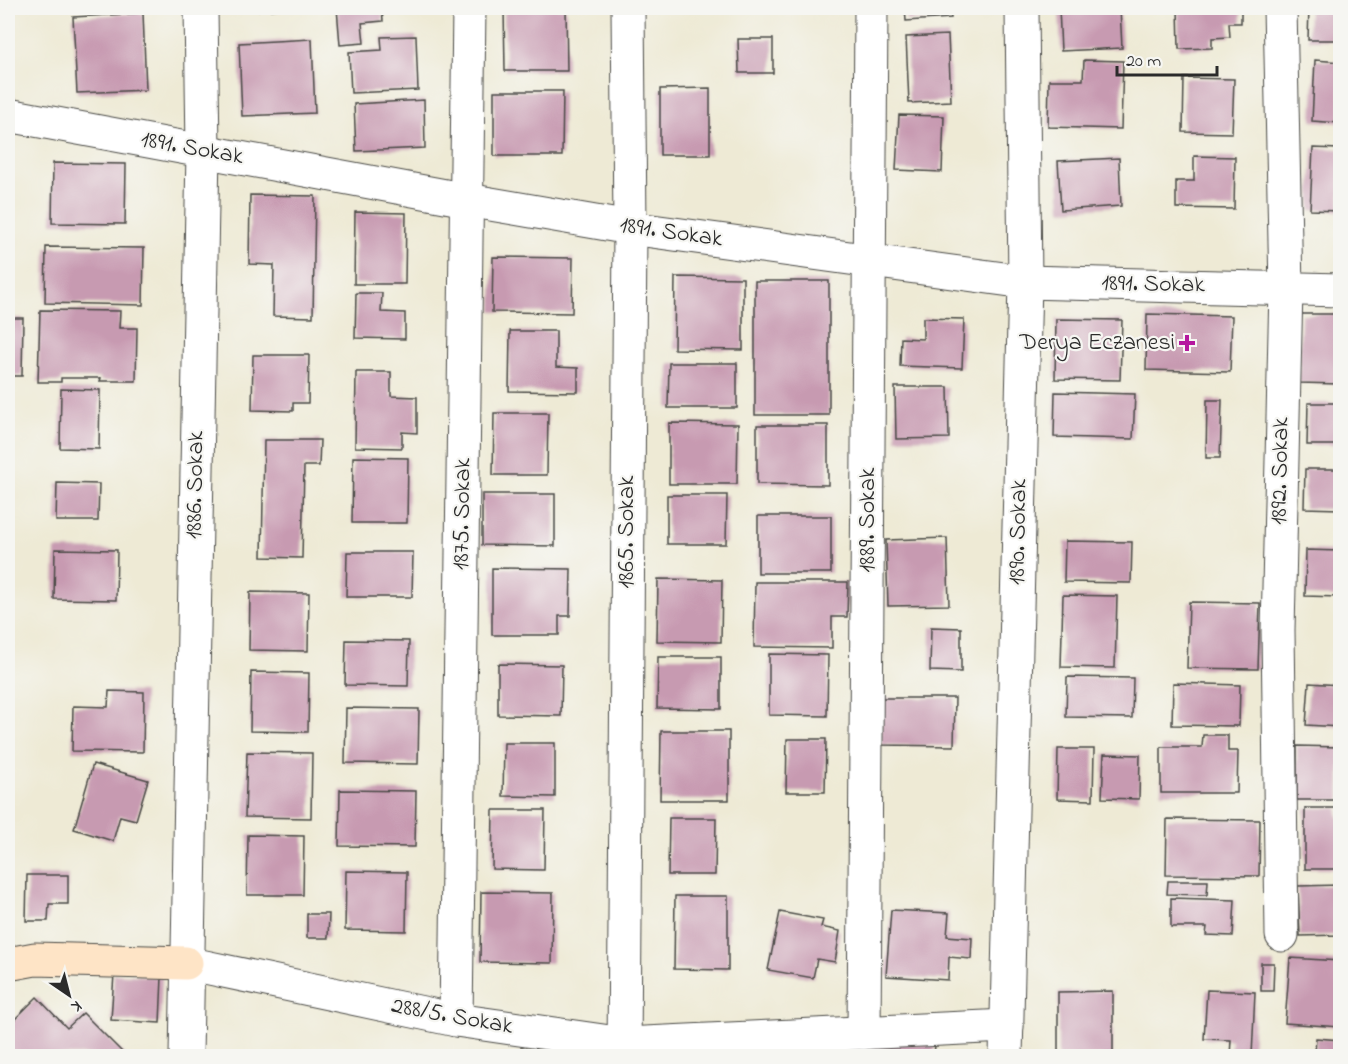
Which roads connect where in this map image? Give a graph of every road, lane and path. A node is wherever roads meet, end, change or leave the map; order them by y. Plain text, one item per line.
1 (201, 8) edge
2 (469, 8) edge
3 (628, 8) edge
4 (871, 8) edge
5 (1022, 8) edge
6 (1280, 8) edge
7 (8, 115) edge
8 (202, 152) junction
9 (467, 200) junction
10 (630, 228) junction
11 (871, 261) junction
12 (1025, 282) junction
13 (1286, 289) junction
14 (1341, 290) edge
15 (1282, 935) dead end
16 (186, 963) junction
17 (8, 964) edge
18 (456, 1020) junction
19 (864, 1033) junction
20 (1007, 1041) edge
21 (624, 1050) edge
22 (186, 1056) edge

1 - 8 street, 1886. Sokak
2 - 9 street, 1875. Sokak
3 - 10 street, 1865. Sokak
4 - 11 street, 1889. Sokak
5 - 12 street, 1890. Sokak
6 - 13 street, 1892. Sokak
7 - 8 street, 1891. Sokak
8 - 9 street, 1891. Sokak
8 - 16 street, 1886. Sokak
9 - 10 street, 1891. Sokak
9 - 18 street, 1875. Sokak
10 - 11 street, 1891. Sokak
10 - 21 street, 1865. Sokak
11 - 12 street, 1891. Sokak
11 - 19 street, 1889. Sokak
12 - 13 street, 1891. Sokak
12 - 20 street, 1890. Sokak
13 - 14 street, 1891. Sokak
13 - 15 street, 1892. Sokak
16 - 17 street, 288/5. Sokak
16 - 18 street, 288/5. Sokak
16 - 22 street, 1886. Sokak
18 - 21 street, 288/5. Sokak
19 - 20 street, 288/5. Sokak
19 - 21 street, 288/5. Sokak

